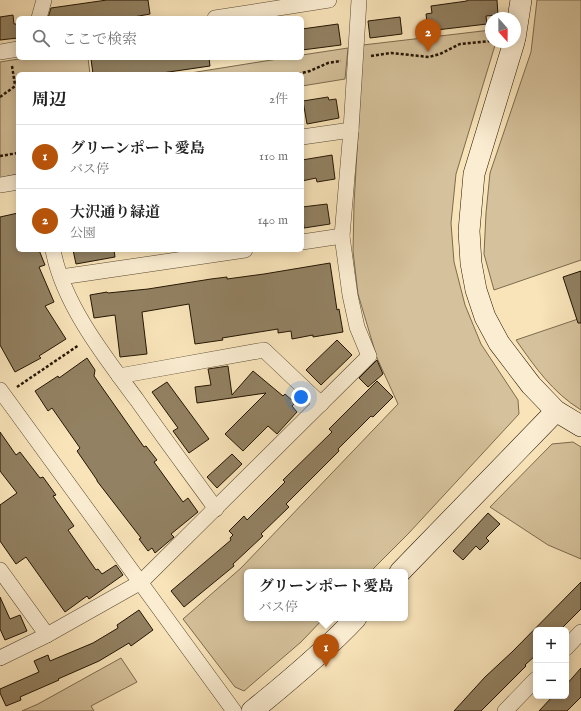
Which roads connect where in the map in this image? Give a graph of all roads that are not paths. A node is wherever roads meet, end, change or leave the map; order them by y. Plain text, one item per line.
1 (44, 0) edge
2 (329, 0) edge
3 (359, 0) edge
4 (521, 0) edge
5 (519, 12) edge
6 (40, 16) edge
7 (228, 16) edge
8 (512, 48) edge
9 (16, 49) edge
10 (0, 52) edge
11 (351, 130) junction
12 (304, 137) edge
13 (16, 182) edge
14 (0, 186) edge
15 (342, 236) junction
16 (304, 242) edge
17 (55, 252) edge
18 (231, 252) edge
19 (62, 277) junction
20 (119, 376) junction
21 (0, 390) edge
22 (321, 404) junction
23 (556, 411) junction
24 (581, 426) edge
25 (216, 509) junction
26 (403, 569) edge
27 (0, 570) edge
28 (141, 582) junction
29 (353, 621) edge
30 (581, 632) edge
31 (47, 635) junction
32 (569, 645) edge
33 (0, 658) edge
34 (533, 682) edge
35 (234, 711) edge
36 (252, 711) edge
37 (506, 711) edge

1 - 6 street
2 - 7 street
3 - 11 street
4 - 5 street
8 - 23 street
9 - 10 street
11 - 12 street
11 - 15 street
13 - 14 street
15 - 16 street
15 - 22 street
17 - 19 street
18 - 19 street
19 - 20 street
20 - 22 street
20 - 25 street
21 - 28 street
22 - 25 street
23 - 24 street
23 - 26 street
25 - 28 street
27 - 31 street
28 - 31 street
28 - 35 street
29 - 36 street
30 - 32 street
31 - 33 street
34 - 37 street

